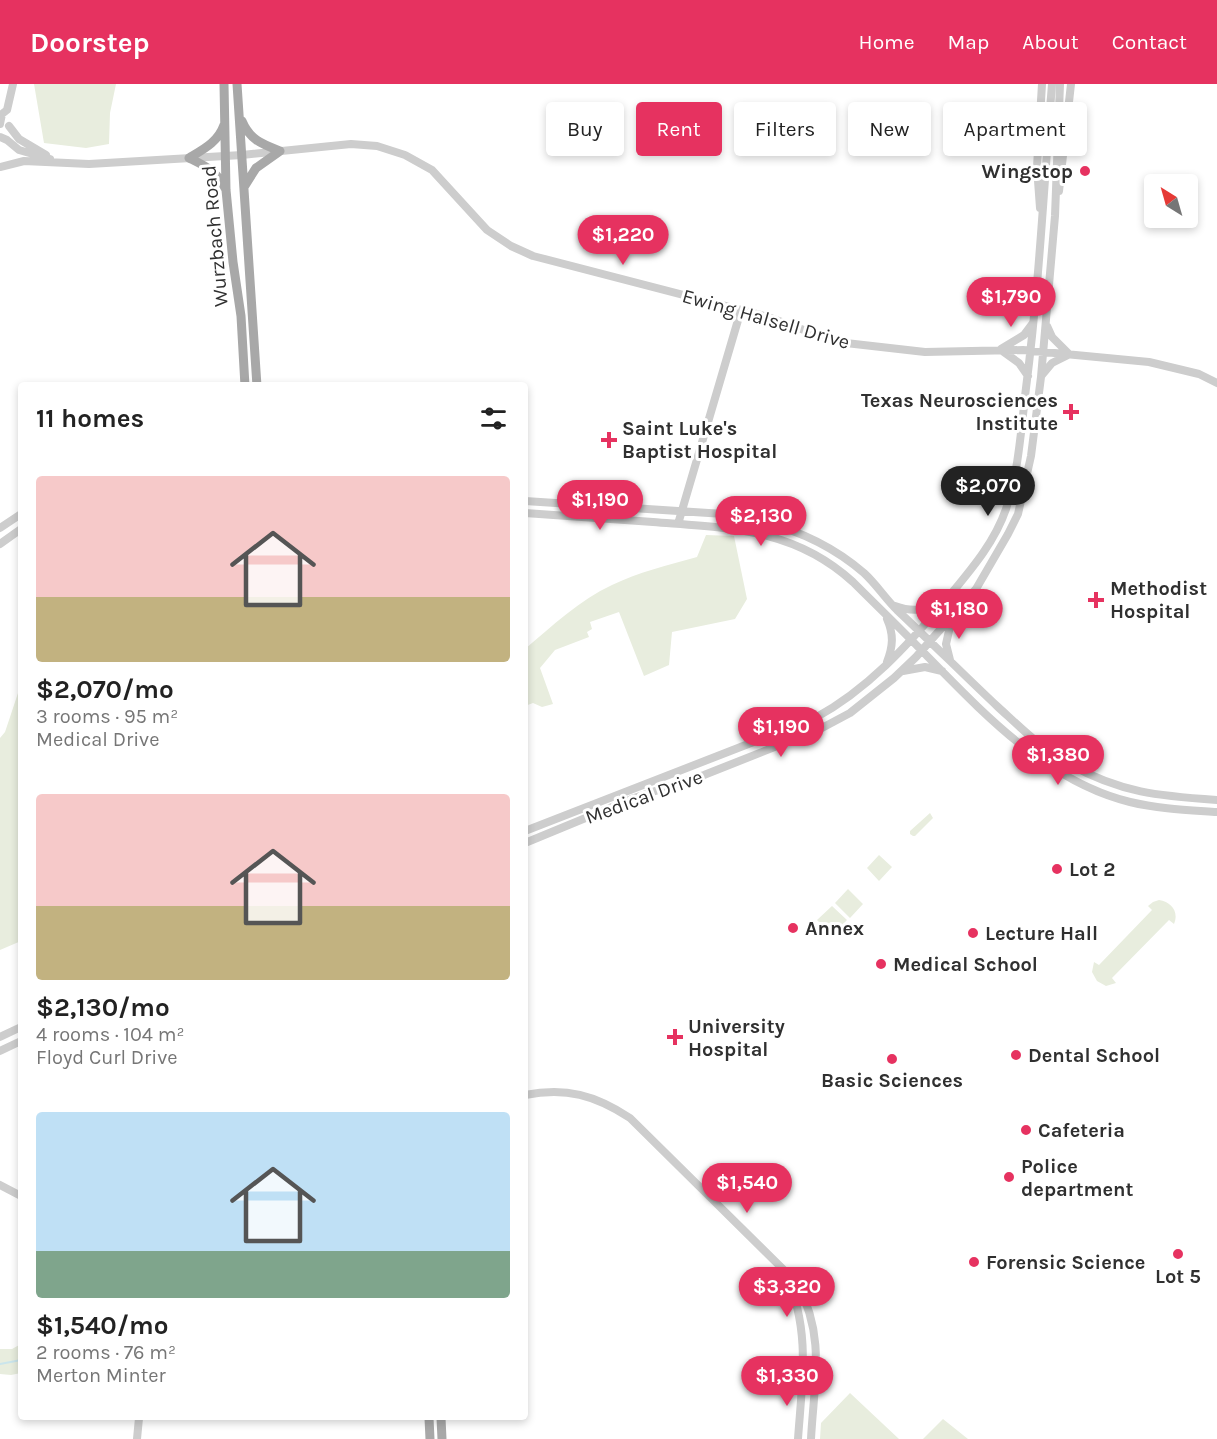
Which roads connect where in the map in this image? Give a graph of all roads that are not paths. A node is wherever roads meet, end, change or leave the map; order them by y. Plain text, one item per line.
1 (13, 84) edge
2 (224, 84) edge
3 (237, 84) edge
4 (1042, 84) edge
5 (1052, 84) edge
6 (1060, 84) edge
7 (1071, 84) edge
8 (7, 110) junction
9 (239, 115) junction
10 (225, 120) junction
11 (0, 124) edge
12 (9, 126) junction
13 (0, 137) edge
14 (11, 144) junction
15 (280, 151) junction
16 (242, 155) junction
17 (226, 156) junction
18 (189, 158) junction
19 (52, 159) junction
20 (66, 164) junction
21 (2, 168) edge
22 (244, 188) junction
23 (226, 190) junction
24 (1055, 216) junction
25 (1042, 222) junction
26 (741, 310) junction
27 (1035, 321) junction
28 (1046, 323) junction
29 (999, 349) junction
30 (1031, 351) junction
31 (1043, 352) junction
32 (1070, 355) junction
33 (1028, 376) junction
34 (1041, 377) junction
35 (245, 382) edge
36 (257, 382) edge
37 (1217, 383) edge
38 (528, 501) edge
39 (681, 512) junction
40 (528, 513) edge
41 (18, 516) edge
42 (771, 522) junction
43 (678, 524) junction
44 (0, 528) edge
45 (18, 531) edge
46 (767, 535) junction
47 (0, 544) edge
48 (947, 598) junction
49 (892, 604) junction
50 (884, 613) junction
51 (952, 618) junction
52 (920, 631) junction
53 (911, 640) junction
54 (931, 642) junction
55 (922, 651) junction
56 (950, 662) junction
57 (887, 663) junction
58 (902, 671) junction
59 (942, 671) junction
60 (739, 748) junction
61 (743, 759) junction
62 (1217, 800) edge
63 (1217, 812) edge
64 (528, 830) edge
65 (528, 842) edge
66 (18, 1028) edge
67 (0, 1037) edge
68 (18, 1042) edge
69 (0, 1051) edge
70 (528, 1094) edge
71 (0, 1185) edge
72 (18, 1194) edge
73 (783, 1268) junction
74 (139, 1420) edge
75 (429, 1420) edge
76 (441, 1420) edge
77 (137, 1439) edge
78 (430, 1439) edge
79 (441, 1439) edge
80 (798, 1439) edge
81 (811, 1439) edge

1 - 8 street
2 - 10 main road, Wurzbach Road
3 - 9 main road, Wurzbach Road
4 - 25 street
5 - 25 street, Medical Drive
6 - 24 street, Medical Drive
7 - 24 street
8 - 11 street
8 - 12 street
9 - 15 main road
9 - 16 main road, Wurzbach Road
10 - 17 main road, Wurzbach Road
10 - 18 main road
12 - 14 street
12 - 19 street
13 - 14 street, Ewing Halsell Drive
14 - 19 street, Ewing Halsell Drive
14 - 21 street, Ewing Halsell Drive
15 - 16 street, Ewing Halsell Drive
15 - 22 main road
15 - 26 street, Ewing Halsell Drive
16 - 17 street, Ewing Halsell Drive
16 - 22 main road, Wurzbach Road
17 - 18 street, Ewing Halsell Drive
17 - 23 main road, Wurzbach Road
18 - 20 street, Ewing Halsell Drive
18 - 23 main road
19 - 20 street, Ewing Halsell Drive
20 - 21 street, Ewing Halsell Drive
22 - 36 main road, Wurzbach Road
23 - 35 main road, Wurzbach Road
24 - 28 street, Medical Drive
25 - 27 street, Medical Drive
26 - 29 street, Ewing Halsell Drive
26 - 39 street
27 - 29 street
27 - 30 street, Medical Drive
28 - 31 street, Medical Drive
28 - 32 street
29 - 30 street, Ewing Halsell Drive
29 - 33 street
30 - 31 street, Ewing Halsell Drive
30 - 33 street, Medical Drive
31 - 32 street, Ewing Halsell Drive
31 - 34 street, Medical Drive
32 - 34 street
32 - 37 street, Ewing Halsell Drive
33 - 48 street, Medical Drive
34 - 51 street, Medical Drive
38 - 39 street
39 - 42 street
39 - 43 street
40 - 43 street
41 - 44 street
42 - 46 street
42 - 49 street
43 - 46 street
45 - 47 street
46 - 50 street
48 - 49 street
48 - 52 street, Medical Drive
49 - 52 street
50 - 53 street
50 - 57 street
51 - 54 street, Medical Drive
51 - 56 street
52 - 53 street, Medical Drive
52 - 54 street
53 - 55 street
53 - 57 street, Medical Drive
54 - 55 street, Medical Drive
54 - 56 street
55 - 58 street, Medical Drive
55 - 59 street
56 - 62 street
57 - 60 street, Medical Drive
58 - 59 street
58 - 61 street, Medical Drive
59 - 63 street
60 - 61 street
60 - 64 street, Medical Drive
61 - 65 street, Medical Drive
66 - 67 street
68 - 69 street
70 - 73 street
71 - 72 street
73 - 80 street
73 - 81 street
74 - 77 street
75 - 78 main road
76 - 79 main road

